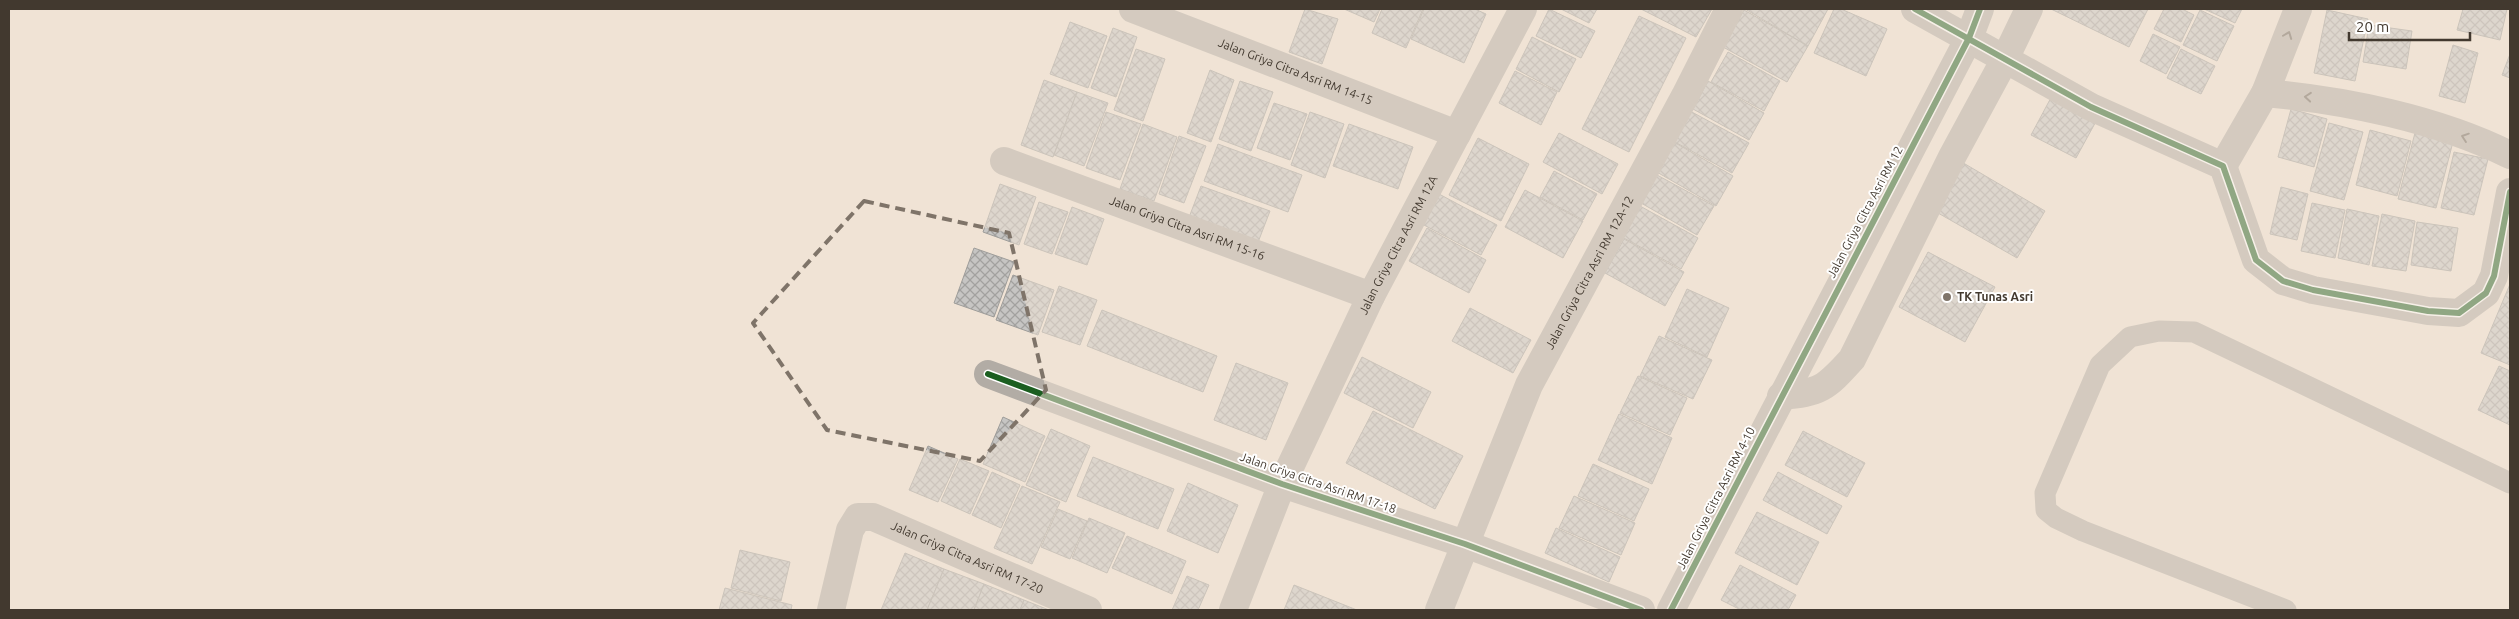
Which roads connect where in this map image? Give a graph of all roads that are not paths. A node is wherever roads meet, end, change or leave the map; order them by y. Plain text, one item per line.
1 (1133, 9) edge
2 (1523, 9) edge
3 (1729, 9) edge
4 (1915, 9) edge
5 (1980, 9) edge
6 (2029, 9) edge
7 (2298, 9) edge
8 (1969, 38) junction
9 (2004, 61) junction
10 (2265, 93) junction
11 (1457, 134) junction
12 (2510, 155) edge
13 (1004, 161) dead end
14 (2223, 166) junction
15 (2510, 192) edge
16 (1371, 296) junction
17 (988, 374) dead end
18 (1781, 396) junction
19 (2510, 483) edge
20 (1282, 484) junction
21 (1465, 544) junction
22 (830, 610) edge
23 (1088, 610) edge
24 (1233, 610) edge
25 (1438, 610) edge
26 (1641, 610) edge
27 (1672, 610) edge
28 (2286, 610) edge

1 - 11 street, Jalan Griya Citra Asri RM 14-15
2 - 11 street, Jalan Griya Citra Asri RM 12A
3 - 21 street, Jalan Griya Citra Asri RM 12A-12
4 - 8 street
5 - 8 street
6 - 9 street
10 -> 7 street
8 - 9 street
8 - 18 street, Jalan Griya Citra Asri RM 12
9 - 14 street
9 - 18 street
12 -> 10 street
10 - 14 street
11 - 16 street, Jalan Griya Citra Asri RM 12A
13 - 16 street, Jalan Griya Citra Asri RM 15-16
14 - 15 street
16 - 20 street, Jalan Griya Citra Asri RM 12A
17 - 20 street, Jalan Griya Citra Asri RM 17-18
18 - 27 street, Jalan Griya Citra Asri RM 4-10
19 - 28 lane
20 - 21 street, Jalan Griya Citra Asri RM 17-18
20 - 24 street, Jalan Griya Citra Asri RM 12A
21 - 25 street, Jalan Griya Citra Asri RM 12A-12
21 - 26 street, Jalan Griya Citra Asri RM 17-18
22 - 23 street, Jalan Griya Citra Asri RM 17-20

